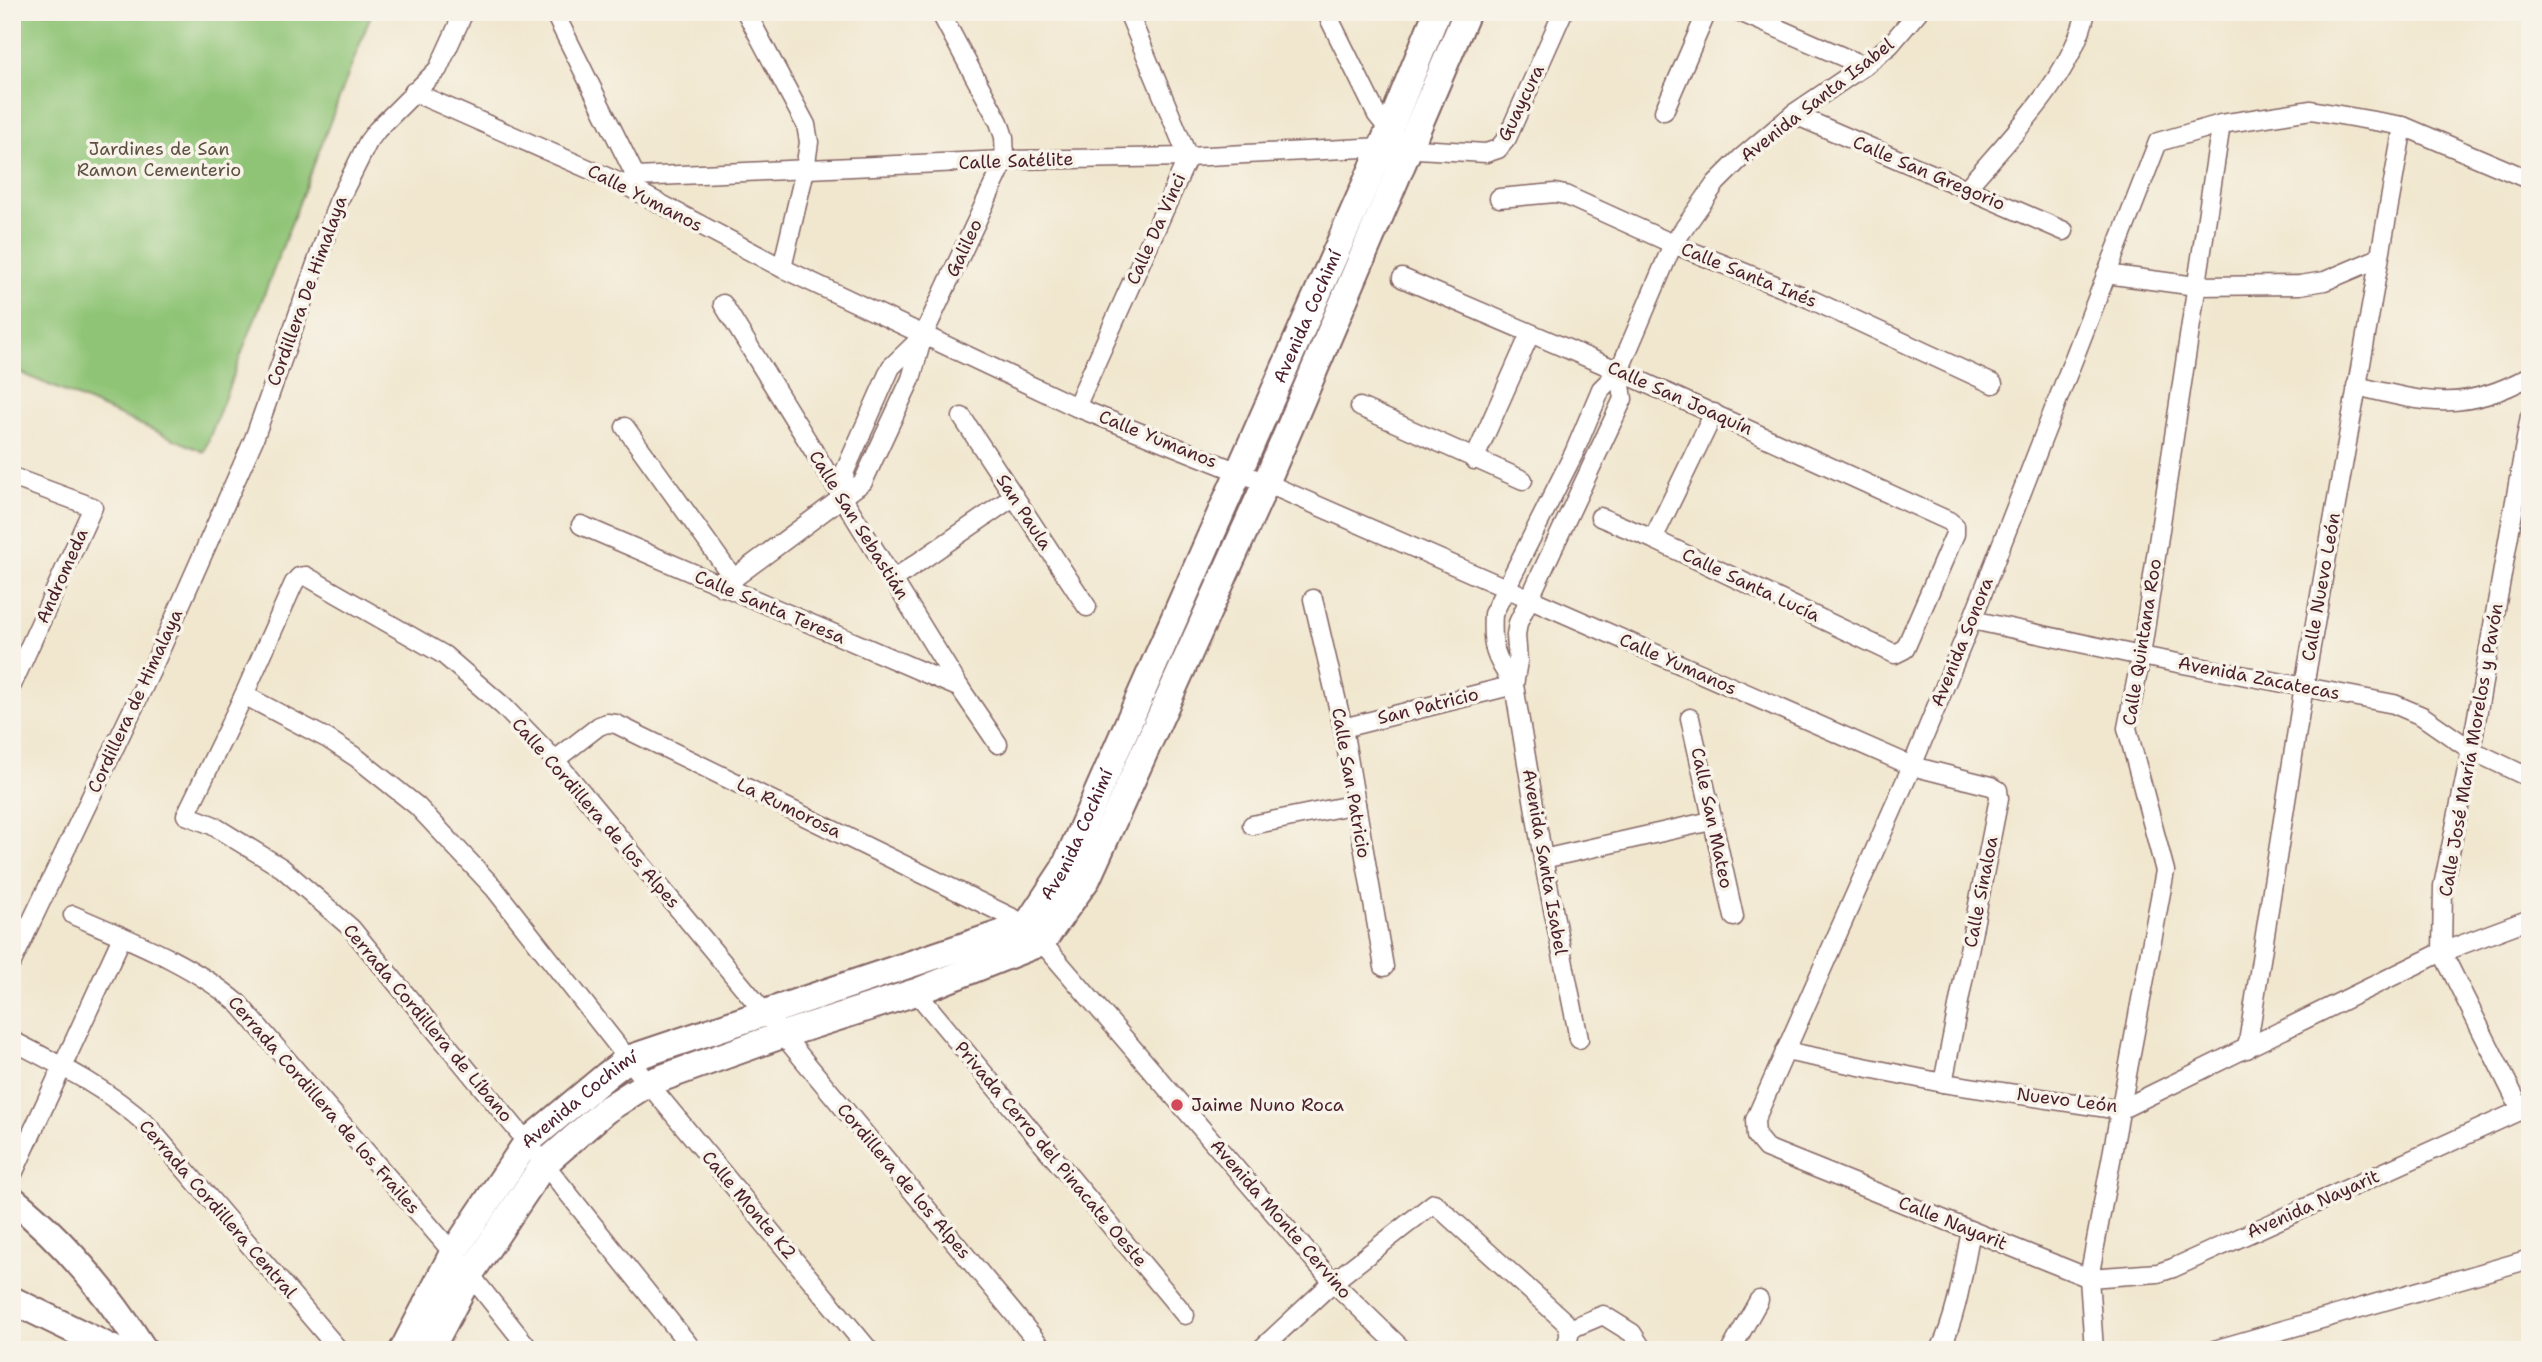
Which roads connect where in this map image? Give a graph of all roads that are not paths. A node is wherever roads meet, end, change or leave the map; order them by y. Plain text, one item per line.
1 (464, 12) edge
2 (554, 12) edge
3 (746, 12) edge
4 (940, 12) edge
5 (1128, 12) edge
6 (1326, 12) edge
7 (1437, 12) edge
8 (1467, 12) edge
9 (1563, 12) edge
10 (1707, 12) edge
11 (1740, 12) edge
12 (1918, 12) edge
13 (2086, 12) edge
14 (1864, 66) junction
15 (413, 92) junction
16 (1664, 111) dead end
17 (1793, 114) junction
18 (2221, 124) junction
19 (2403, 125) junction
20 (1385, 139) junction
21 (1409, 148) junction
22 (1188, 158) junction
23 (1005, 160) junction
24 (805, 170) junction
25 (2530, 180) edge
26 (630, 181) junction
27 (1966, 189) junction
28 (1499, 198) dead end
29 (2064, 231) dead end
30 (1673, 244) junction
31 (2379, 258) junction
32 (782, 268) junction
33 (2106, 274) junction
34 (1402, 278) dead end
35 (2196, 286) junction
36 (723, 304) dead end
37 (1530, 334) junction
38 (923, 336) junction
39 (1619, 371) junction
40 (2530, 376) edge
41 (1993, 384) dead end
42 (2357, 386) junction
43 (1076, 407) junction
44 (1360, 407) dead end
45 (1714, 413) junction
46 (2530, 416) edge
47 (962, 417) dead end
48 (625, 427) dead end
49 (254, 439) joint
50 (1574, 453) junction
51 (1474, 460) junction
52 (1594, 461) junction
53 (1240, 472) junction
54 (12, 477) edge
55 (1523, 480) dead end
56 (1266, 482) junction
57 (1013, 497) junction
58 (842, 498) junction
59 (1600, 517) dead end
60 (581, 525) dead end
61 (1653, 539) junction
62 (894, 579) junction
63 (728, 583) junction
64 (1505, 589) junction
65 (1313, 599) dead end
66 (1529, 599) junction
67 (1087, 607) dead end
68 (1972, 620) junction
69 (1901, 652) joint
70 (2141, 656) junction
71 (12, 685) edge
72 (1514, 685) junction
73 (2304, 686) junction
74 (960, 688) junction
75 (244, 695) junction
76 (1690, 718) dead end
77 (1343, 728) junction
78 (998, 744) dead end
79 (2471, 750) junction
80 (555, 760) junction
81 (1912, 766) junction
82 (2530, 778) edge
83 (1356, 804) junction
84 (1711, 821) junction
85 (1252, 825) dead end
86 (1543, 859) junction
87 (73, 915) dead end
88 (1734, 917) dead end
89 (2530, 919) edge
90 (1035, 934) junction
91 (122, 937) junction
92 (2442, 952) junction
93 (12, 961) edge
94 (1384, 967) dead end
95 (916, 992) junction
96 (764, 1012) junction
97 (782, 1035) junction
98 (1579, 1039) dead end
99 (13, 1041) edge
100 (2247, 1049) junction
101 (1785, 1051) junction
102 (628, 1059) junction
103 (62, 1066) junction
104 (648, 1083) junction
105 (1942, 1083) junction
106 (2525, 1108) edge
107 (2120, 1110) junction
108 (1756, 1136) joint
109 (527, 1142) junction
110 (544, 1164) junction
111 (12, 1176) edge
112 (12, 1199) edge
113 (1971, 1231) junction
114 (453, 1253) junction
115 (2530, 1259) edge
116 (470, 1274) junction
117 (2089, 1278) junction
118 (1333, 1282) junction
119 (12, 1300) edge
120 (1759, 1300) dead end
121 (1185, 1315) dead end
122 (1570, 1329) junction
123 (115, 1350) edge
124 (144, 1350) edge
125 (339, 1350) edge
126 (403, 1350) edge
127 (430, 1350) edge
128 (530, 1350) edge
129 (693, 1350) edge
130 (869, 1350) edge
131 (1044, 1350) edge
132 (1260, 1350) edge
133 (1403, 1350) edge
134 (1564, 1350) edge
135 (1643, 1350) edge
136 (1731, 1350) edge
137 (1940, 1350) edge
138 (2094, 1350) edge
139 (2214, 1350) edge

1 - 15 street, Cordillera De Himalaya
2 - 26 street
3 - 24 street
4 - 23 street
5 - 22 street, Calle Da Vinci
6 - 20 street
7 - 20 street, Avenida Cochimí
8 - 21 street, Avenida Cochimí
9 - 21 street, Guaycura
10 - 16 street
11 - 14 street
12 - 14 street, Avenida Santa Isabel
13 - 27 street
14 - 17 street, Avenida Santa Isabel
15 - 26 street, Calle Yumanos
15 - 49 street, Cordillera De Himalaya
17 - 27 street, Calle San Gregorio
17 - 30 street, Avenida Santa Isabel
18 - 19 street
18 - 33 street, Avenida Sonora
18 - 35 street, Calle Quintana Roo
19 - 25 street
19 - 31 street, Calle Nuevo León
20 - 21 street
20 - 22 street, Calle Satélite
20 - 53 street, Avenida Cochimí
21 - 56 street, Avenida Cochimí
22 - 23 street, Calle Satélite
22 - 43 street, Calle Da Vinci
23 - 24 street, Calle Satélite
23 - 38 street, Galileo
24 - 26 street, Calle Satélite
24 - 32 street
26 - 32 street, Calle Yumanos
27 - 29 street, Calle San Gregorio
28 - 30 street, Calle Santa Inés
30 - 39 street, Avenida Santa Isabel
30 - 41 street, Calle Santa Inés
31 - 35 street
31 - 42 street, Calle Nuevo León
32 - 38 street, Calle Yumanos
33 - 35 street
33 - 68 street, Avenida Sonora
34 - 37 street, Calle San Joaquín
35 - 70 street, Calle Quintana Roo
36 - 58 street, Calle San Sebastián
37 - 39 street, Calle San Joaquín
37 - 51 street
38 - 43 street, Calle Yumanos
38 - 58 street, Galileo
39 - 45 street, Calle San Joaquín
39 - 50 street, Avenida Santa Isabel
39 - 52 street, Avenida Santa Isabel
40 - 42 street
42 - 73 street, Calle Nuevo León
43 - 53 street, Calle Yumanos
44 - 51 street
45 - 61 street
45 - 69 street, Calle San Joaquín
46 - 79 street, Calle José María Morelos y Pavón
47 - 57 street, San Paula
48 - 63 street
49 - 93 street, Cordillera de Himalaya
50 - 52 street
50 - 64 street, Avenida Santa Isabel
51 - 55 street
52 - 66 street, Avenida Santa Isabel
53 - 56 street, Calle Yumanos
53 - 90 street, Avenida Cochimí
54 - 71 street, Andromeda
56 - 64 street, Calle Yumanos
56 - 90 street, Avenida Cochimí
57 - 62 street
57 - 67 street, San Paula
58 - 62 street, Calle San Sebastián
58 - 63 street
59 - 61 street, Calle Santa Lucía
60 - 63 street, Calle Santa Teresa
61 - 69 street, Calle Santa Lucía
62 - 74 street, Calle San Sebastián
63 - 74 street, Calle Santa Teresa
64 - 66 street, Calle Yumanos
64 - 72 street, Avenida Santa Isabel
65 - 77 street, Calle San Patricio
66 - 72 street, Avenida Santa Isabel
66 - 81 street, Calle Yumanos
68 - 70 street, Avenida Zacatecas
68 - 81 street, Avenida Sonora
70 - 73 street, Avenida Zacatecas
70 - 107 street, Calle Quintana Roo
72 - 77 street, San Patricio
72 - 86 street, Avenida Santa Isabel
73 - 79 street, Avenida Zacatecas
73 - 100 street, Calle Nuevo León
74 - 78 street, Calle San Sebastián
75 - 80 street, Calle Cordillera de los Alpes
75 - 102 street, Calle Monte K2
75 - 109 street, Cerrada Cordillera de Líbano
76 - 84 street, Calle San Mateo
77 - 83 street, Calle San Patricio
79 - 82 street, Avenida Zacatecas
79 - 92 street, Calle José María Morelos y Pavón
80 - 90 street, La Rumorosa
80 - 96 street, Calle Cordillera de los Alpes
81 - 101 street, Avenida Sonora
81 - 105 street, Calle Sinaloa
83 - 85 street
83 - 94 street, Calle San Patricio
84 - 86 street
84 - 88 street, Calle San Mateo
86 - 98 street, Avenida Santa Isabel
87 - 91 street, Cerrada Cordillera de los Frailes
89 - 92 street, Nuevo León
90 - 95 street, Avenida Cochimí
90 - 96 street, Avenida Cochimí
90 - 118 street, Avenida Monte Cervino
91 - 103 street
91 - 114 street, Cerrada Cordillera de los Frailes
92 - 100 street, Nuevo León
92 - 106 street, Calle José María Morelos y Pavón
95 - 97 street, Avenida Cochimí
95 - 121 street, Privada Cerro del Pinacate Oeste
96 - 97 street, Cordillera de los Alpes
96 - 102 street, Avenida Cochimí
97 - 104 street, Avenida Cochimí
97 - 131 street, Cordillera de los Alpes
99 - 103 street, Cerrada Cordillera Central
100 - 107 street, Nuevo León
101 - 105 street, Nuevo León
101 - 108 street, Avenida Sonora
102 - 104 street, Calle Monte K2
102 - 109 street, Avenida Cochimí
103 - 111 street
103 - 125 street, Cerrada Cordillera Central
104 - 110 street, Avenida Cochimí
104 - 130 street, Calle Monte K2
105 - 107 street, Nuevo León
106 - 117 street, Avenida Nayarit
107 - 117 street, Calle Quintana Roo
108 - 113 street, Calle Nayarit
109 - 110 street, Cerrada Cordillera de Líbano
109 - 114 street, Avenida Cochimí
110 - 116 street, Avenida Cochimí
110 - 129 street, Cerrada Cordillera de Líbano
112 - 124 street
113 - 117 street, Calle Nayarit
113 - 137 street
114 - 116 street, Cerrada Cordillera de los Frailes
114 - 126 street, Avenida Cochimí
115 - 139 street
116 - 127 street, Avenida Cochimí
116 - 128 street, Cerrada Cordillera de los Frailes
117 - 138 street
118 - 122 street
118 - 132 street
118 - 133 street, Avenida Monte Cervino
119 - 123 street
120 - 136 street
122 - 134 street
122 - 135 street

